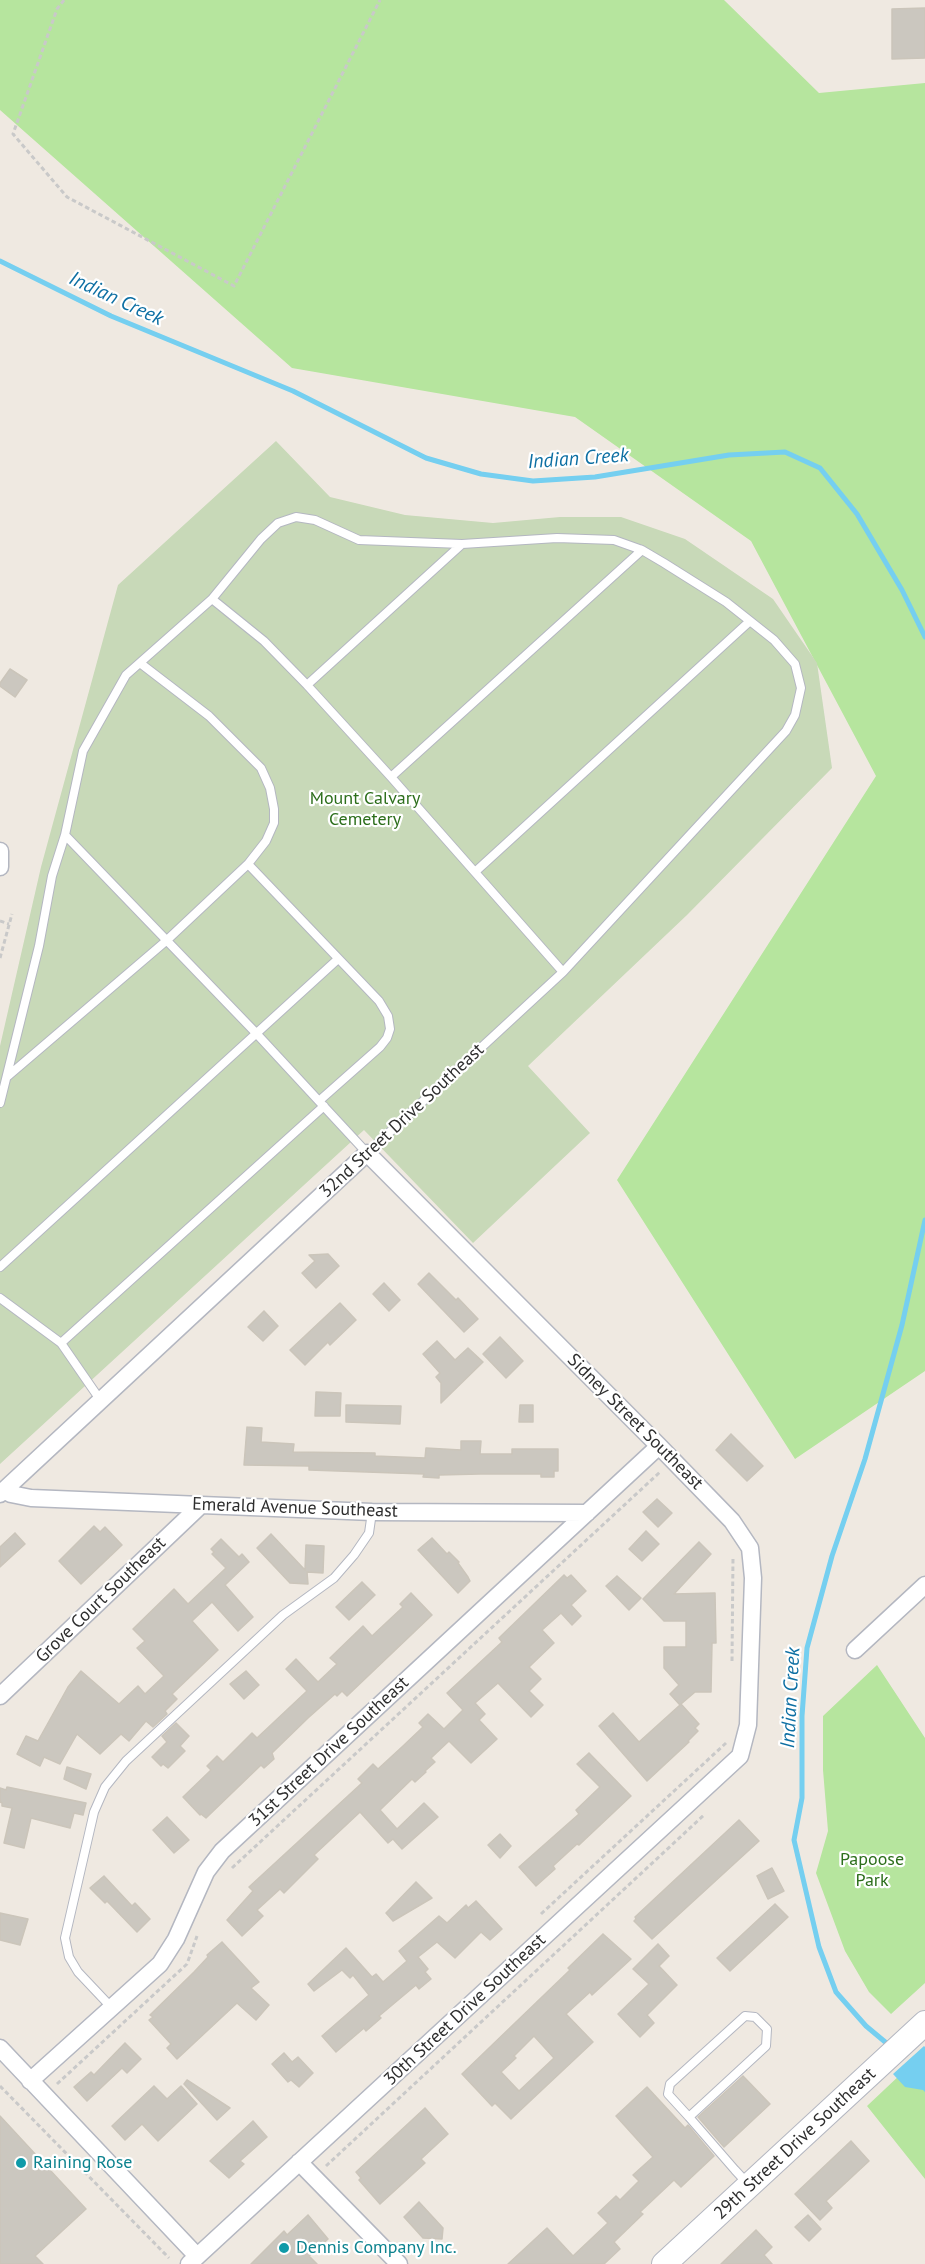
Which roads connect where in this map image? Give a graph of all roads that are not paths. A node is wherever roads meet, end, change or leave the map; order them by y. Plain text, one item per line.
1 (462, 544) junction
2 (642, 550) junction
3 (212, 599) junction
4 (750, 621) junction
5 (140, 663) junction
6 (307, 685) junction
7 (392, 777) junction
8 (65, 835) junction
9 (0, 851) edge
10 (248, 864) junction
11 (0, 867) edge
12 (475, 872) junction
13 (166, 941) junction
14 (338, 959) junction
15 (563, 972) junction
16 (255, 1032) junction
17 (8, 1076) junction
18 (0, 1103) edge
19 (322, 1103) junction
20 (367, 1153) junction
21 (0, 1267) edge
22 (0, 1298) edge
23 (61, 1343) junction
24 (101, 1401) junction
25 (659, 1446) junction
26 (2, 1492) edge
27 (201, 1504) junction
28 (372, 1512) junction
29 (587, 1513) junction
30 (925, 1585) edge
31 (855, 1650) dead end
32 (0, 1696) edge
33 (740, 1756) joint
34 (112, 2008) junction
35 (925, 2023) edge
36 (0, 2048) edge
37 (30, 2081) junction
38 (689, 2117) junction
39 (299, 2162) junction
40 (750, 2186) junction
41 (193, 2260) edge
42 (399, 2264) edge
43 (664, 2264) edge

1 - 2 lane, 32nd Street Drive Southeast
1 - 3 lane, 32nd Street Drive Southeast
1 - 6 lane
2 - 4 lane, 32nd Street Drive Southeast
2 - 7 lane
3 - 5 lane
3 - 6 lane
4 - 12 lane
4 - 15 lane, 32nd Street Drive Southeast
5 - 8 lane
5 - 10 lane
6 - 7 lane
7 - 12 lane
8 - 13 lane
8 - 17 lane
9 - 11 street
10 - 13 lane
10 - 14 lane
12 - 15 lane
13 - 16 lane
13 - 17 lane
14 - 16 lane
14 - 19 lane
15 - 20 lane, 32nd Street Drive Southeast
16 - 19 lane
16 - 21 lane
17 - 18 lane
19 - 20 lane
19 - 23 lane
20 - 24 street, 32nd Street Drive Southeast
20 - 25 street, Sidney Street Southeast
22 - 23 lane
23 - 24 lane
24 - 26 street, 32nd Street Drive Southeast
25 - 29 street, 31st Street Drive Southeast
25 - 33 street, Sidney Street Southeast
26 - 27 street, Emerald Avenue Southeast
27 - 28 street, Emerald Avenue Southeast
27 - 32 street, Grove Court Southeast
28 - 29 street, Emerald Avenue Southeast
28 - 34 lane
29 - 34 street, 31st Street Drive Southeast
30 - 31 street
33 - 39 street, 30th Street Drive Southeast
34 - 37 street, 31st Street Drive Southeast
35 - 40 main road, 29th Street Drive Southeast
36 - 37 street
37 - 41 street
38 - 38 lane
38 - 40 lane
39 - 41 street, 30th Street Drive Southeast
39 - 42 street
40 - 43 main road, 29th Street Drive Southeast

